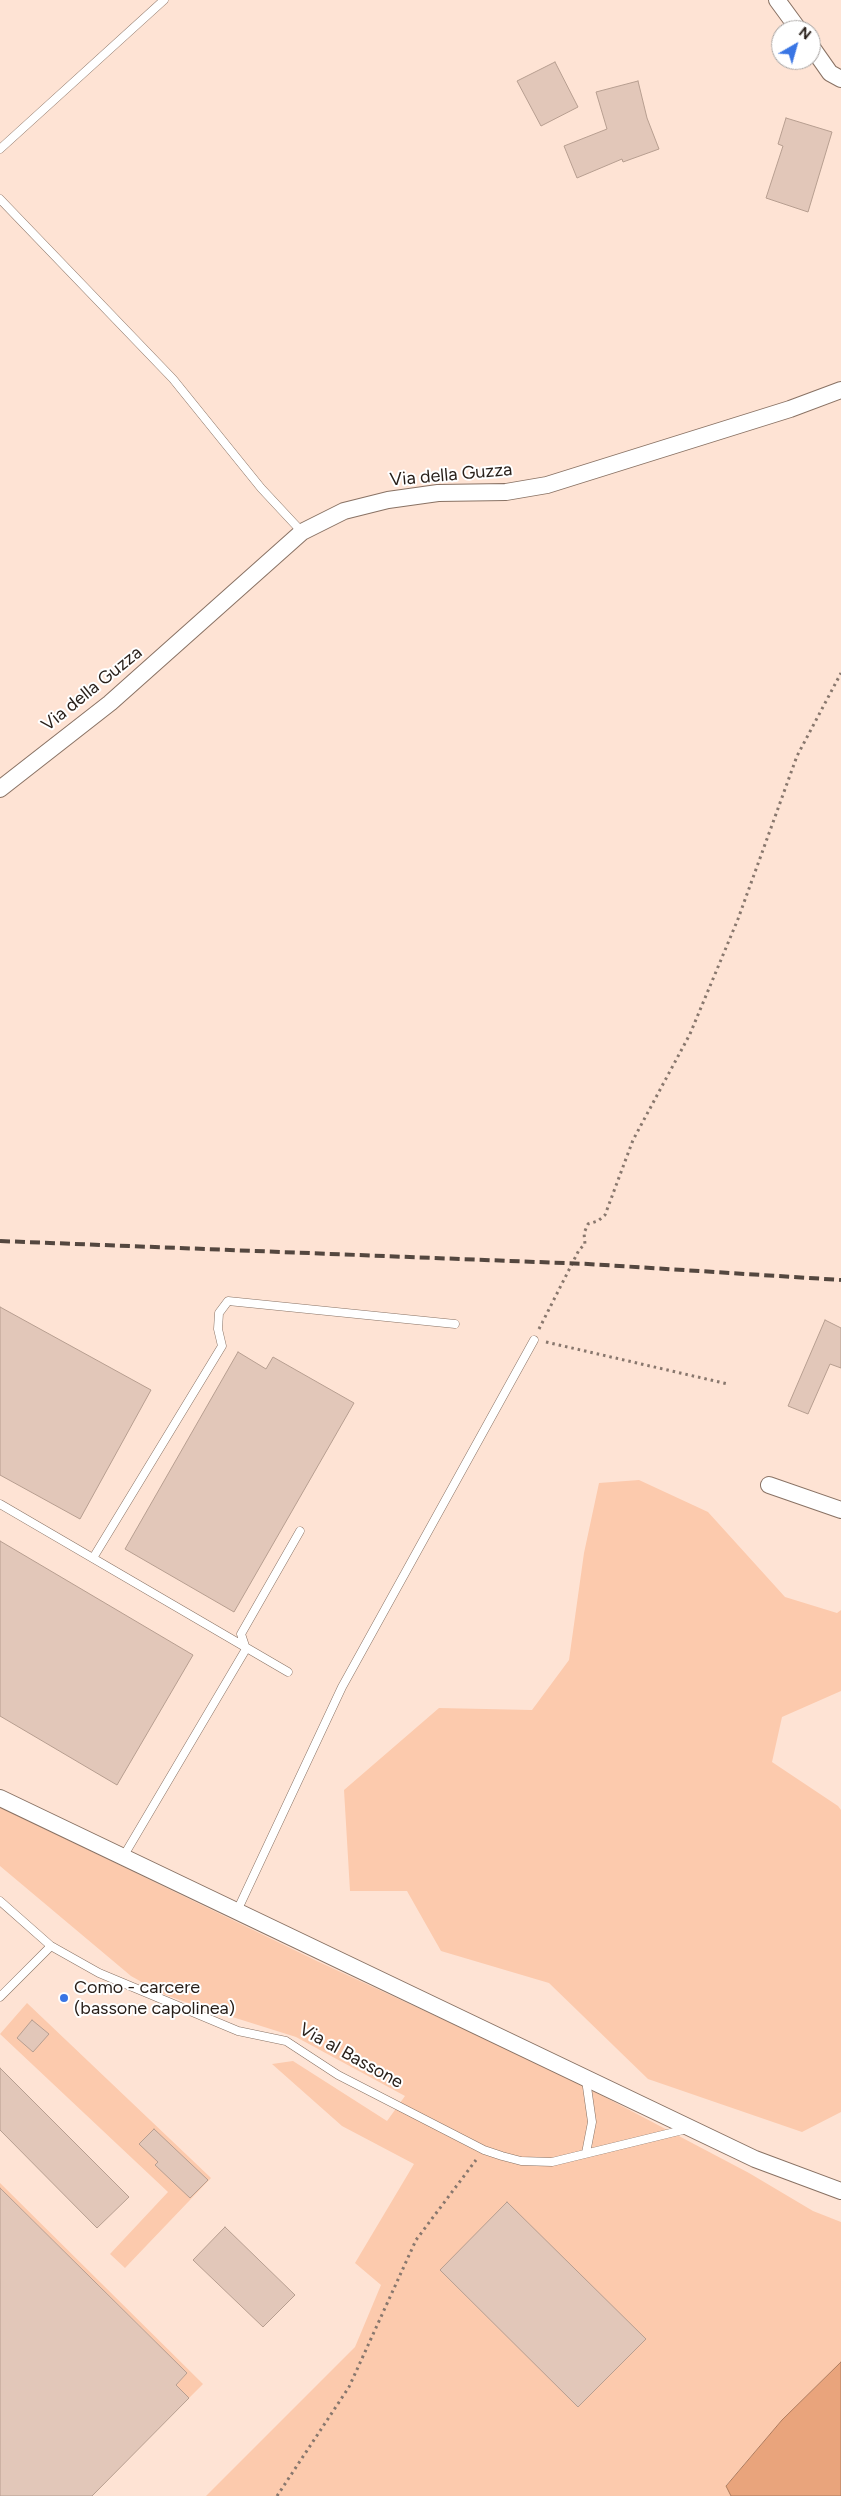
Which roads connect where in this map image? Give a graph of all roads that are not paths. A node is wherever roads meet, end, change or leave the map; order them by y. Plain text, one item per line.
1 (164, 0) edge
2 (777, 0) edge
3 (792, 20) edge
4 (821, 60) edge
5 (841, 79) edge
6 (0, 149) edge
7 (0, 199) edge
8 (841, 390) edge
9 (302, 532) junction
10 (0, 788) edge
11 (455, 1324) dead end
12 (534, 1340) road end
13 (769, 1484) dead end
14 (0, 1504) edge
15 (841, 1510) edge
16 (300, 1530) dead end
17 (93, 1558) junction
18 (246, 1649) junction
19 (288, 1672) dead end
20 (0, 1798) edge
21 (123, 1856) junction
22 (0, 1901) edge
23 (237, 1911) junction
24 (51, 1946) junction
25 (0, 1997) edge
26 (586, 2078) junction
27 (691, 2128) junction
28 (586, 2153) junction
29 (841, 2191) edge

1 - 6 lane
2 - 3 street
4 - 5 street
7 - 9 lane
8 - 9 street, Via della Guzza
9 - 10 street, Via della Guzza
11 - 17 lane
12 - 23 lane
13 - 15 street
14 - 17 lane
16 - 18 lane
17 - 18 lane
18 - 19 lane
18 - 21 lane
20 - 21 street
21 - 23 street
22 - 24 lane, Via al Bassone
23 - 26 street
24 - 25 lane
24 - 28 lane, Via al Bassone
26 - 27 street
26 - 28 lane
27 - 28 lane, Via al Bassone
27 - 29 street

